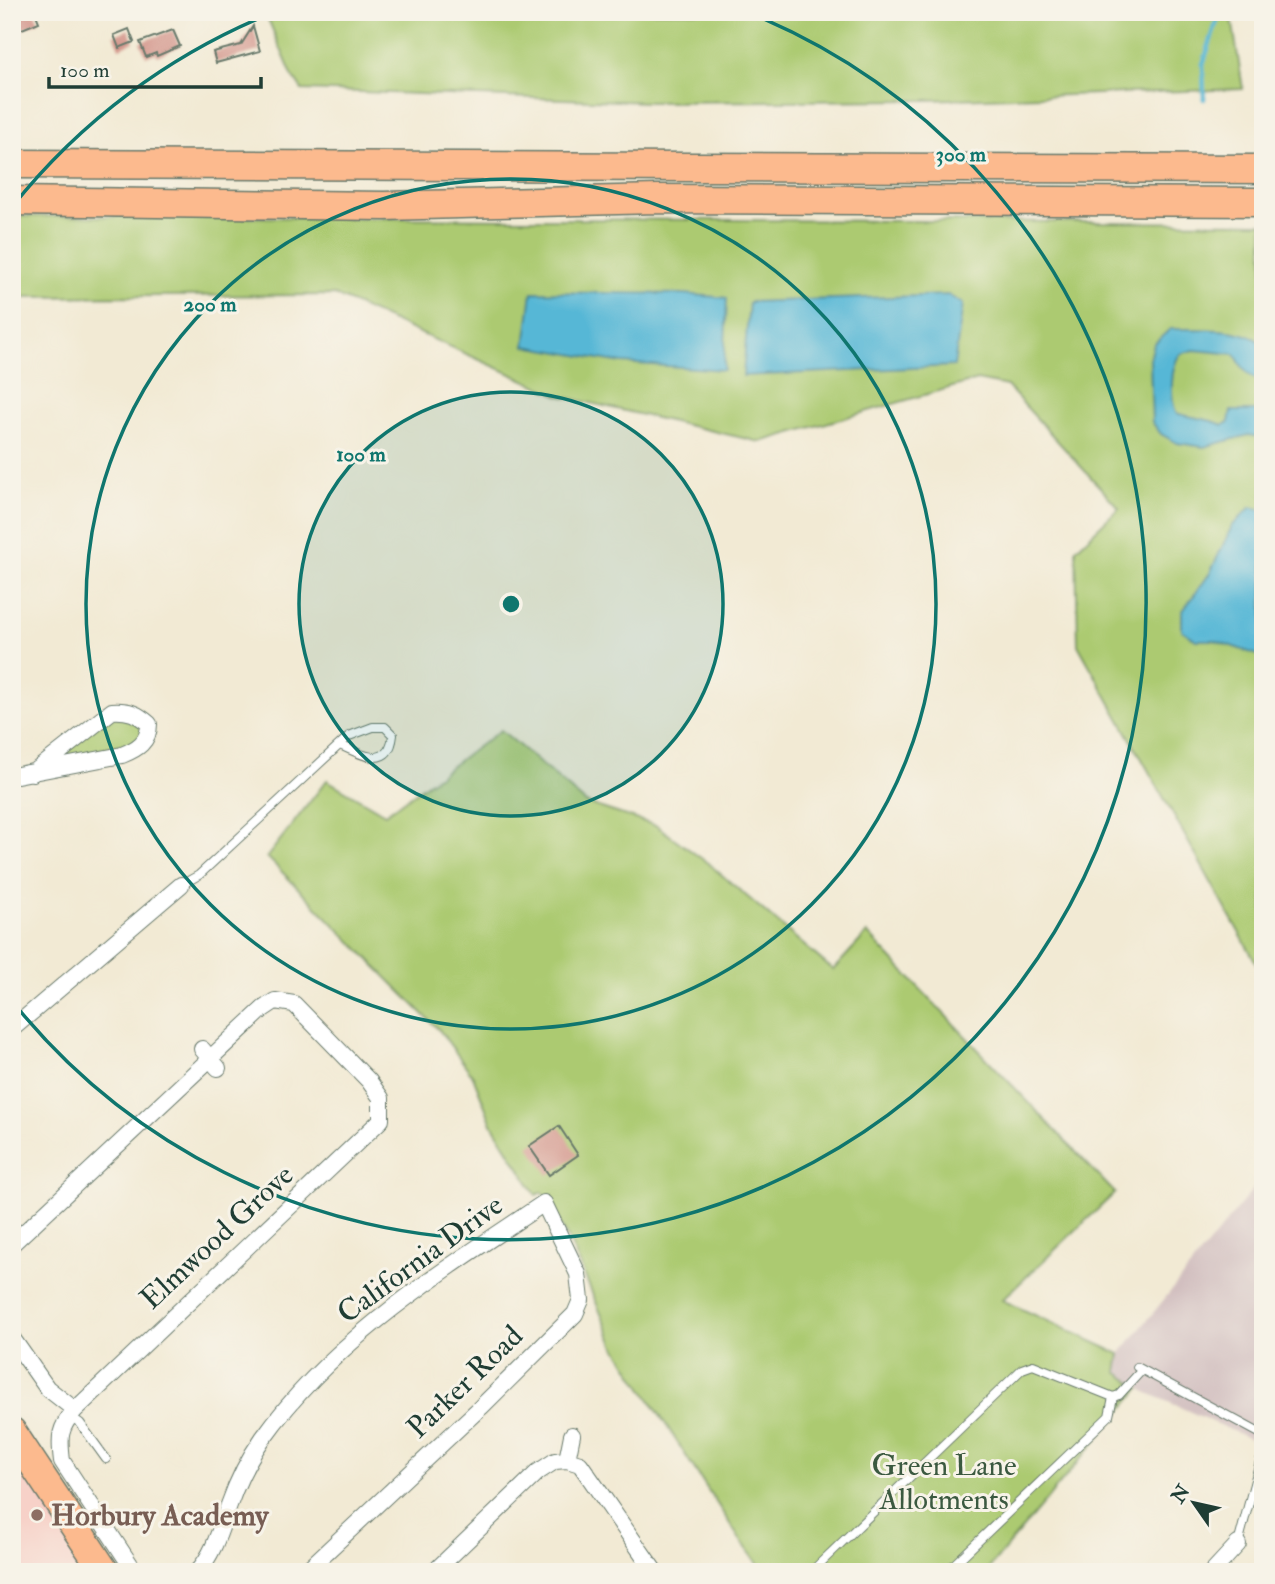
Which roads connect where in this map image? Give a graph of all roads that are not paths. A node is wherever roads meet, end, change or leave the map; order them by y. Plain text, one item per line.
1 (12, 164) edge
2 (1263, 169) edge
3 (12, 201) edge
4 (1263, 202) edge
5 (340, 745) junction
6 (33, 773) junction
7 (12, 776) edge
8 (181, 885) joint
9 (12, 1029) edge
10 (544, 1203) joint
11 (12, 1244) edge
12 (12, 1338) edge
13 (1113, 1397) junction
14 (72, 1413) junction
15 (12, 1432) edge
16 (572, 1435) dead end
17 (1263, 1435) edge
18 (1263, 1450) edge
19 (106, 1459) dead end
20 (567, 1460) junction
21 (1238, 1544) joint
22 (105, 1572) edge
23 (135, 1572) edge
24 (197, 1572) edge
25 (305, 1572) edge
26 (434, 1572) edge
27 (654, 1572) edge
28 (811, 1572) edge
29 (946, 1572) edge
30 (1212, 1572) edge

1 - 2 highway
3 - 4 highway
5 - 5 lane
5 - 8 lane
6 - 6 street
6 - 7 street
8 - 9 street
10 - 24 street, California Drive
10 - 25 street, Parker Road
11 - 14 street, Elmwood Grove
12 - 14 street
13 - 17 lane
13 - 28 lane
13 - 29 lane
14 - 19 lane
14 - 23 street
15 - 22 highway
16 - 20 street
18 - 21 lane
20 - 26 street
20 - 27 street
21 - 30 street

